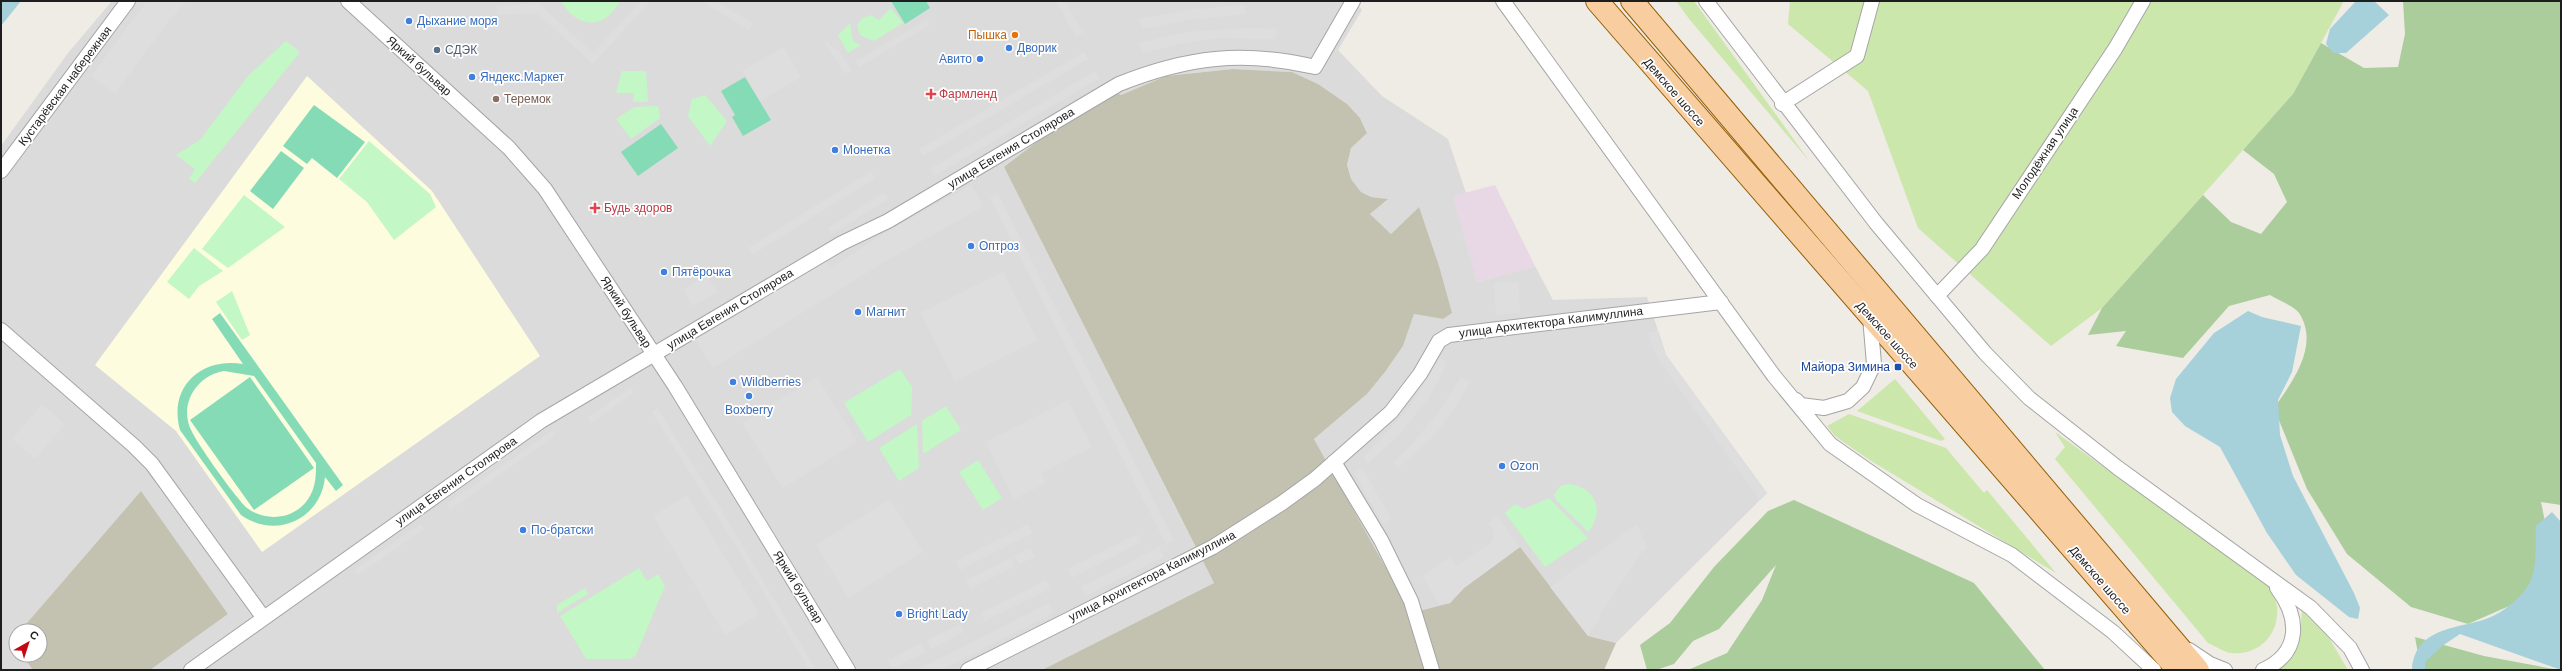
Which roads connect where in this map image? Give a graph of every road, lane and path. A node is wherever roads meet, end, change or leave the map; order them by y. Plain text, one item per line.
1 (128, 1) edge
2 (348, 1) edge
3 (1352, 1) edge
4 (1503, 1) edge
5 (1597, 1) edge
6 (1632, 1) edge
7 (1706, 1) edge
8 (1872, 1) edge
9 (2143, 1) edge
10 (1782, 104) junction
11 (1, 171) edge
12 (1936, 296) junction
13 (1721, 302) junction
14 (1870, 317) junction
15 (1, 330) edge
16 (654, 354) junction
17 (1774, 376) junction
18 (1334, 462) junction
19 (2270, 578) junction
20 (2139, 601) junction
21 (263, 617) junction
22 (191, 670) edge
23 (848, 670) edge
24 (968, 670) edge
25 (1432, 670) edge
26 (2154, 670) edge
27 (2178, 670) edge
28 (2198, 670) edge
29 (2225, 670) edge
30 (2263, 670) edge
31 (2362, 670) edge

1 - 11 street, Кустарёвская набережная
2 - 16 street, Яркий бульвар
3 - 16 street, улица Евгения Столярова
4 - 13 street
5 - 14 main road, Демское шоссе
6 - 20 main road, Демское шоссе
7 - 10 street
8 - 10 street
9 - 12 street, Молодёжная улица
10 - 12 street
12 - 19 street
13 - 17 street
13 - 18 street, улица Архитектора Калимуллина
14 - 17 street
14 - 27 main road, Демское шоссе
15 - 21 street
16 - 21 street, улица Евгения Столярова
16 - 23 street, Яркий бульвар
17 - 26 street
18 - 24 street, улица Архитектора Калимуллина
18 - 25 street
19 - 30 street
19 - 31 street
20 - 28 main road, Демское шоссе
20 - 29 street
21 - 22 street, улица Евгения Столярова

